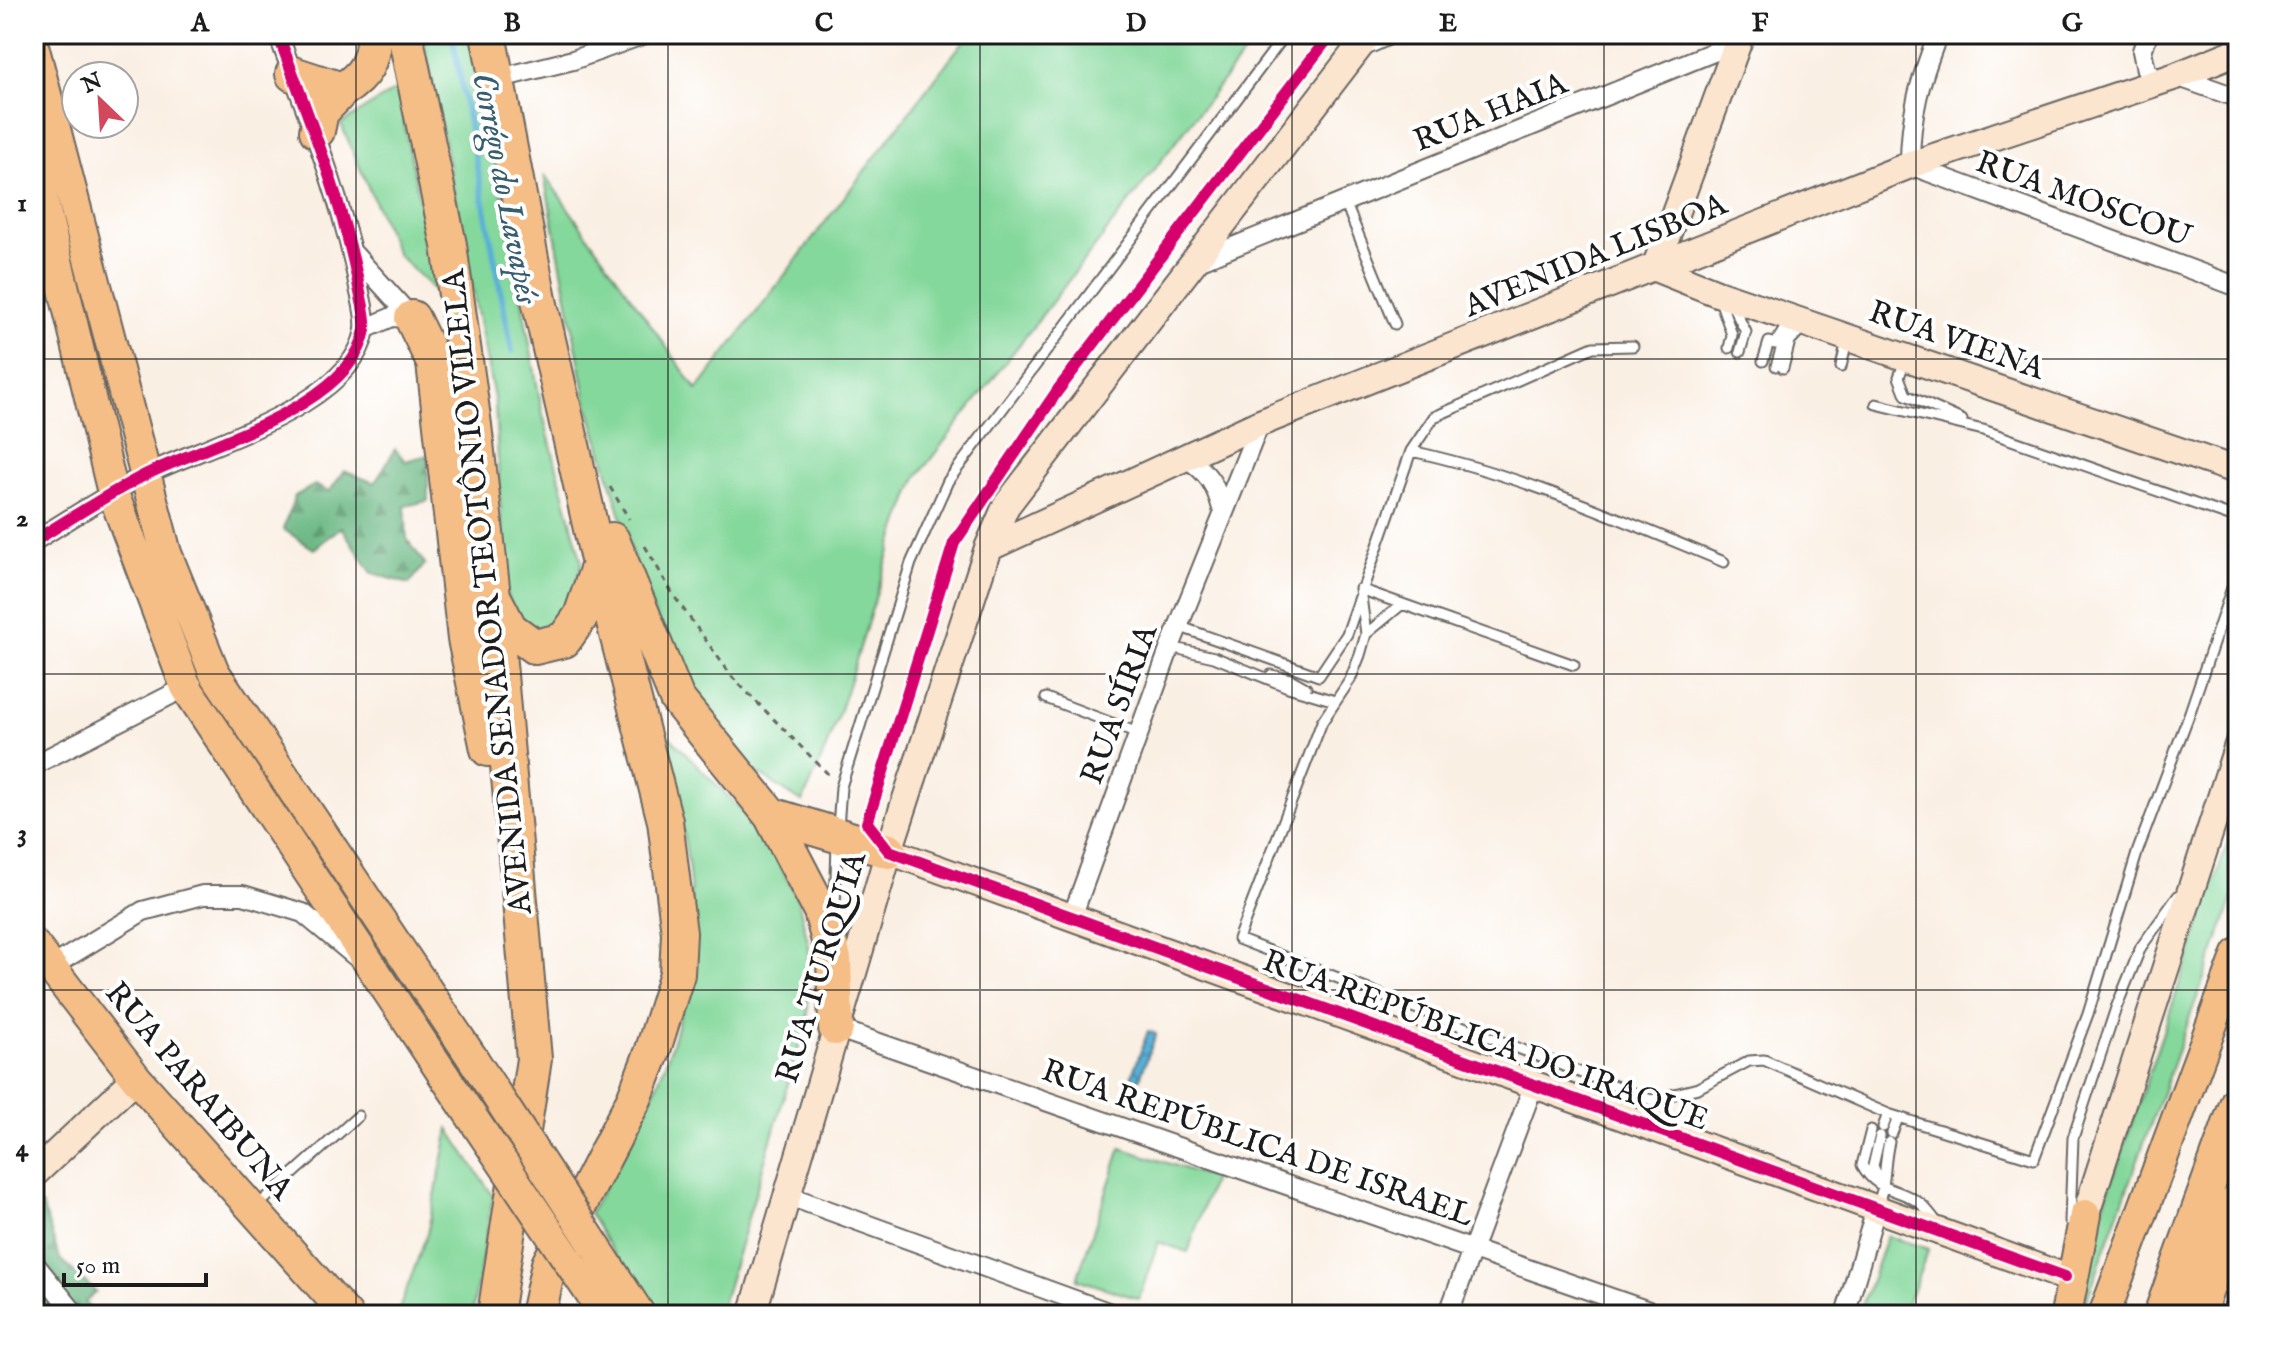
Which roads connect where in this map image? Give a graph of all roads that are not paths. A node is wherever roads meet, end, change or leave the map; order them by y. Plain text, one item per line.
1 (278, 34) edge
2 (374, 34) edge
3 (405, 34) edge
4 (488, 34) edge
5 (645, 34) edge
6 (1286, 34) edge
7 (1391, 34) edge
8 (1938, 34) edge
9 (2148, 34) edge
10 (1740, 38) edge
11 (1365, 41) edge
12 (34, 49) edge
13 (2238, 51) edge
14 (293, 74) junction
15 (496, 79) junction
16 (2168, 79) junction
17 (342, 90) junction
18 (2238, 98) edge
19 (317, 131) junction
20 (34, 165) edge
21 (1910, 165) junction
22 (1345, 202) junction
23 (1234, 210) junction
24 (1264, 235) junction
25 (352, 251) junction
26 (1193, 264) junction
27 (1655, 268) junction
28 (2238, 287) edge
29 (1717, 293) junction
30 (412, 318) junction
31 (1799, 321) junction
32 (1395, 324) dead end
33 (365, 329) junction
34 (1633, 346) dead end
35 (1729, 348) dead end
36 (1740, 352) dead end
37 (1906, 357) junction
38 (1763, 361) dead end
39 (1780, 367) dead end
40 (1876, 404) dead end
41 (564, 408) junction
42 (1260, 423) junction
43 (1983, 430) junction
44 (1411, 451) junction
45 (1185, 457) junction
46 (2238, 471) edge
47 (145, 475) junction
48 (113, 493) junction
49 (1223, 512) junction
50 (2237, 521) edge
51 (34, 541) edge
52 (988, 548) junction
53 (1724, 562) dead end
54 (599, 564) junction
55 (2238, 570) edge
56 (1360, 589) junction
57 (493, 596) junction
58 (2238, 602) edge
59 (1401, 605) junction
60 (2225, 614) junction
61 (1178, 626) junction
62 (1366, 634) junction
63 (1170, 647) junction
64 (1574, 665) dead end
65 (214, 672) junction
66 (186, 687) junction
67 (1046, 698) dead end
68 (1335, 701) junction
69 (1138, 733) junction
70 (2238, 745) edge
71 (34, 765) edge
72 (771, 815) junction
73 (837, 835) junction
74 (889, 851) junction
75 (2197, 871) junction
76 (518, 897) junction
77 (1072, 917) junction
78 (2238, 954) edge
79 (43, 956) edge
80 (834, 959) junction
81 (373, 971) junction
82 (836, 1028) junction
83 (136, 1078) junction
84 (1534, 1084) junction
85 (2238, 1102) edge
86 (1888, 1114) junction
87 (358, 1116) dead end
88 (34, 1174) edge
89 (789, 1196) junction
90 (1880, 1199) junction
91 (2238, 1201) edge
92 (253, 1209) junction
93 (2085, 1215) junction
94 (1472, 1249) junction
95 (34, 1263) edge
96 (2067, 1271) junction
97 (345, 1314) edge
98 (76, 1315) edge
99 (495, 1315) edge
100 (538, 1315) edge
101 (605, 1315) edge
102 (640, 1315) edge
103 (752, 1315) edge
104 (1116, 1315) edge
105 (1448, 1315) edge
106 (1660, 1315) edge
107 (1845, 1315) edge
108 (2051, 1315) edge
109 (2066, 1315) edge
110 (2104, 1315) edge
111 (2161, 1315) edge
112 (2197, 1315) edge

1 - 14 street
2 - 17 highway
3 - 57 highway, AVENIDA SENADOR TEOTÔNIO VILELA
4 - 15 highway
5 - 15 street
6 - 73 lane
7 - 11 street
8 - 21 street
9 - 16 street
10 - 22 street, RUA HAIA
10 - 27 main road
11 - 23 main road, RUA TURQUIA
12 - 47 main road
13 - 16 main road, AVENIDA LISBOA
14 - 17 highway
14 - 19 street
15 - 41 highway
16 - 18 street
16 - 21 main road, AVENIDA LISBOA
17 - 19 highway
19 - 25 street
20 - 48 main road
21 - 27 main road, AVENIDA LISBOA
21 - 28 street, RUA MOSCOU
22 - 24 street, RUA HAIA
22 - 32 lane
23 - 24 street
23 - 26 main road, RUA TURQUIA
24 - 26 street, RUA HAIA
25 - 30 street
25 - 33 street
26 - 52 main road, RUA TURQUIA
27 - 29 main road, RUA VIENA
27 - 42 main road, AVENIDA LISBOA
29 - 31 main road, RUA VIENA
29 - 35 lane
29 - 36 lane
30 - 33 street
30 - 76 highway
31 - 37 main road, RUA VIENA
31 - 38 lane
31 - 39 lane
33 - 47 street
34 - 44 lane
37 - 43 lane
37 - 46 main road, RUA VIENA
40 - 43 lane
41 - 54 highway
41 - 72 highway
42 - 45 main road, AVENIDA LISBOA
42 - 49 street, RUA SÍRIA
43 - 50 lane
44 - 53 lane
44 - 56 lane
45 - 49 street
45 - 52 main road, AVENIDA LISBOA
47 - 48 street
47 - 65 main road
48 - 51 street
48 - 66 main road
49 - 61 street, RUA SÍRIA
52 - 74 main road, RUA TURQUIA
54 - 57 highway
54 - 100 highway
55 - 60 lane
56 - 59 lane
56 - 61 lane
56 - 62 lane
57 - 76 highway, AVENIDA SENADOR TEOTÔNIO VILELA
58 - 60 lane
59 - 62 lane
59 - 64 lane
60 - 86 lane
61 - 63 street, RUA SÍRIA
62 - 68 lane
63 - 68 lane
63 - 69 street, RUA SÍRIA
65 - 66 street
65 - 102 main road, bridge
66 - 71 street
66 - 81 main road
67 - 69 lane
68 - 86 lane
69 - 77 street, RUA SÍRIA
70 - 75 main road
72 - 73 highway
72 - 80 highway
73 - 74 highway
73 - 80 lane
74 - 77 main road, RUA REPÚBLICA DO IRAQUE
74 - 82 main road, RUA TURQUIA
75 - 93 main road
75 - 96 lane
76 - 99 highway, AVENIDA SENADOR TEOTÔNIO VILELA
77 - 84 main road, RUA REPÚBLICA DO IRAQUE
78 - 110 main road
79 - 81 street
79 - 83 main road, RUA PARAIBUNA
80 - 82 highway
81 - 101 main road, bridge
82 - 89 main road, RUA TURQUIA
82 - 94 street, RUA REPÚBLICA DE ISRAEL
83 - 88 main road
83 - 92 main road, RUA PARAIBUNA
84 - 90 main road, RUA REPÚBLICA DO IRAQUE
84 - 94 street
85 - 111 highway
86 - 90 lane
86 - 90 lane
87 - 92 lane
89 - 103 main road, RUA TURQUIA
89 - 104 street
90 - 96 main road, RUA REPÚBLICA DO IRAQUE
90 - 107 street
91 - 112 highway
92 - 97 main road, RUA PARAIBUNA
93 - 96 main road
93 - 109 main road
94 - 105 street
94 - 106 street, RUA REPÚBLICA DE ISRAEL
95 - 98 street
96 - 108 main road

